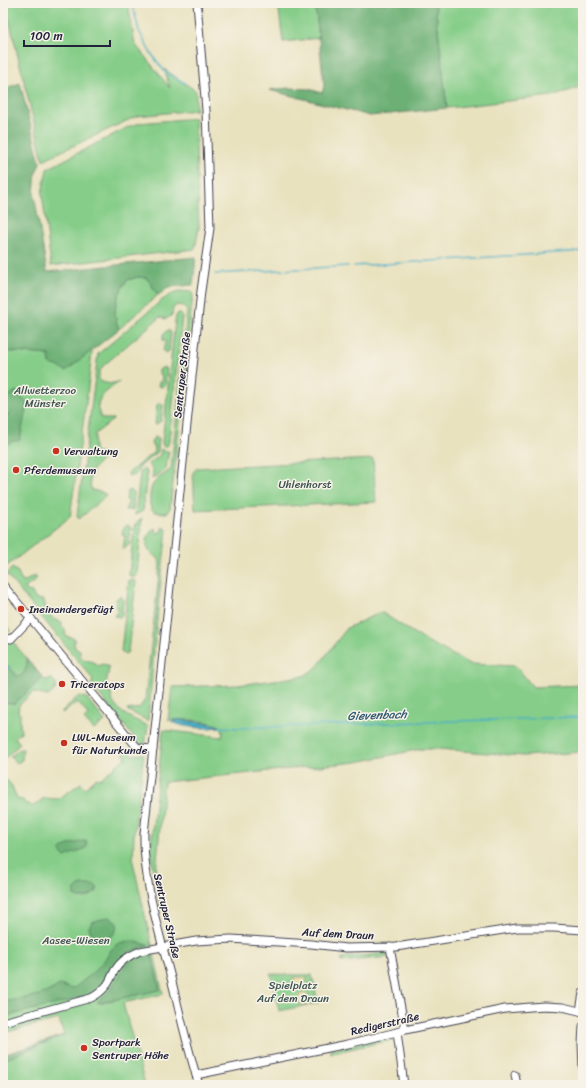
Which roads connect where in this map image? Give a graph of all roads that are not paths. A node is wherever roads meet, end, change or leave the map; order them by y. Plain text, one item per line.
1 (197, 3) edge
2 (3, 585) edge
3 (31, 618) junction
4 (3, 638) edge
5 (153, 749) junction
6 (583, 930) edge
7 (162, 947) junction
8 (390, 947) junction
9 (583, 993) edge
10 (581, 1011) edge
11 (3, 1022) edge
12 (583, 1026) edge
13 (405, 1030) junction
14 (397, 1032) junction
15 (583, 1068) edge
16 (196, 1075) junction
17 (515, 1075) dead end
18 (199, 1085) edge
19 (404, 1085) edge
20 (517, 1085) edge

1 - 5 street, Sentruper Straße
2 - 3 street
3 - 4 street
3 - 5 street
5 - 7 street, Sentruper Straße
6 - 8 street, Auf dem Draun
7 - 8 street, Auf dem Draun
7 - 11 street, Auf dem Draun
7 - 16 street, Sentruper Straße
8 - 13 street
9 - 10 street, Redigerstraße
10 - 13 street, Redigerstraße
12 - 15 street
13 - 14 street, Redigerstraße
14 - 16 street, Redigerstraße
14 - 19 street
16 - 18 street, Sentruper Straße
17 - 20 street

